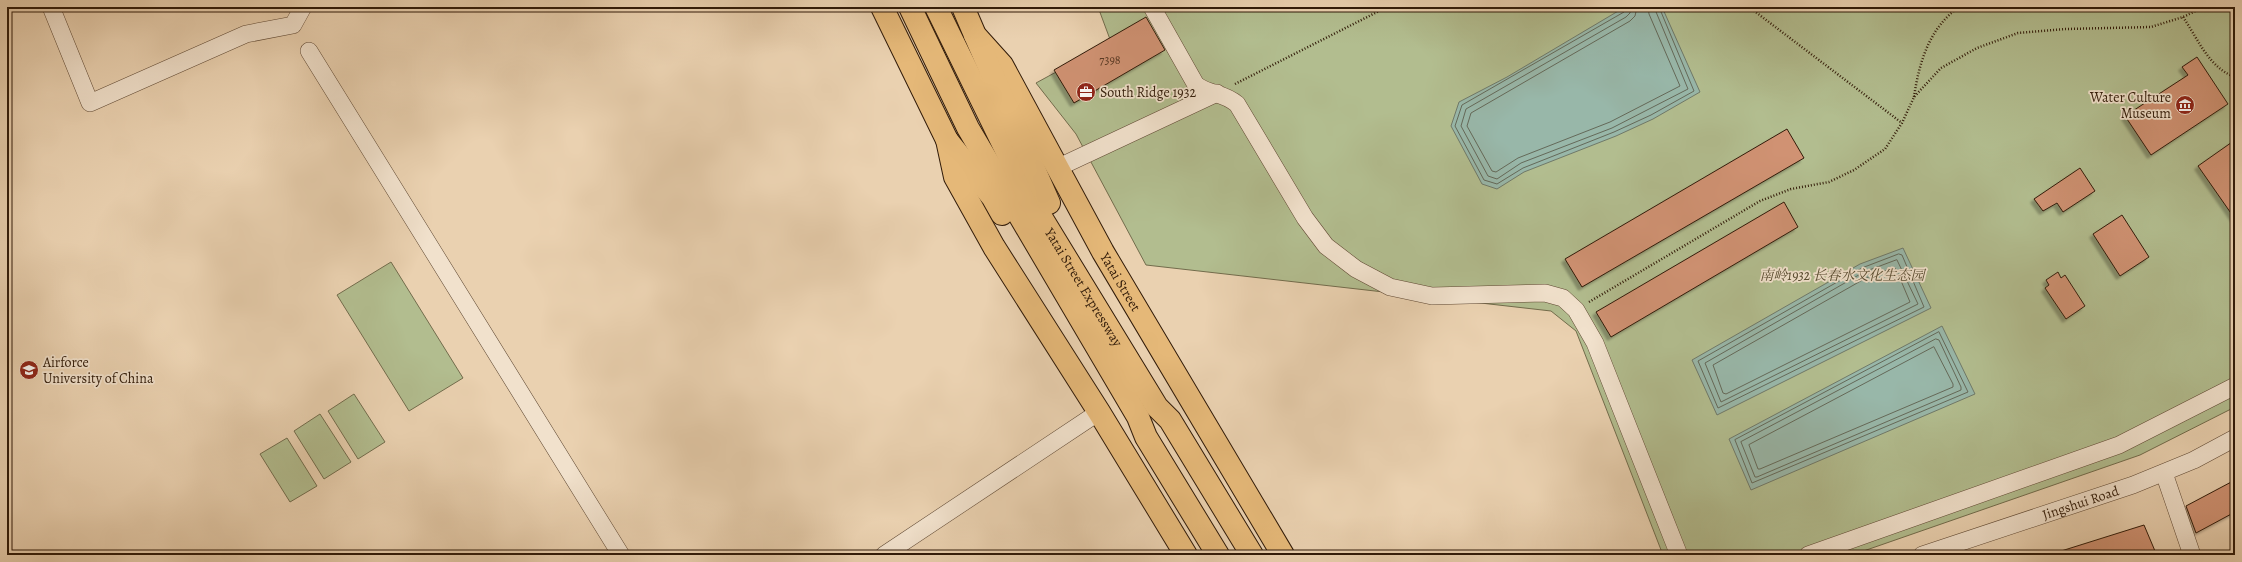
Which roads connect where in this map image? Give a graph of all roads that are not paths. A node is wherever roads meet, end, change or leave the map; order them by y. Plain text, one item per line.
1 (50, 7) edge
2 (303, 7) edge
3 (882, 7) edge
4 (910, 7) edge
5 (936, 7) edge
6 (963, 7) edge
7 (1152, 7) edge
8 (975, 35) junction
9 (309, 52) dead end
10 (1217, 93) junction
11 (947, 140) junction
12 (1057, 168) junction
13 (2235, 386) edge
14 (1099, 412) junction
15 (1170, 420) junction
16 (1146, 437) junction
17 (2235, 438) edge
18 (2164, 473) junction
19 (621, 555) edge
20 (884, 555) edge
21 (1186, 555) edge
22 (1218, 555) edge
23 (1252, 555) edge
24 (1283, 555) edge
25 (1679, 555) edge
26 (1808, 555) edge
27 (1922, 555) edge
28 (2192, 555) edge

1 - 2 street
3 - 11 main road
4 - 16 main road, Yatai Street Expressway
5 - 15 main road, Yatai Street Expressway
6 - 8 main road, Yatai Street
7 - 10 street
8 - 12 main road, Yatai Street
8 - 15 main road
9 - 19 street
10 - 12 street
10 - 25 street
11 - 14 main road
11 - 16 main road
12 - 24 main road, Yatai Street
13 - 26 street
14 - 20 street
14 - 21 main road
15 - 23 main road, Yatai Street Expressway
16 - 22 main road, Yatai Street Expressway
17 - 18 street, Jingshui Road
18 - 27 street, Jingshui Road
18 - 28 street

